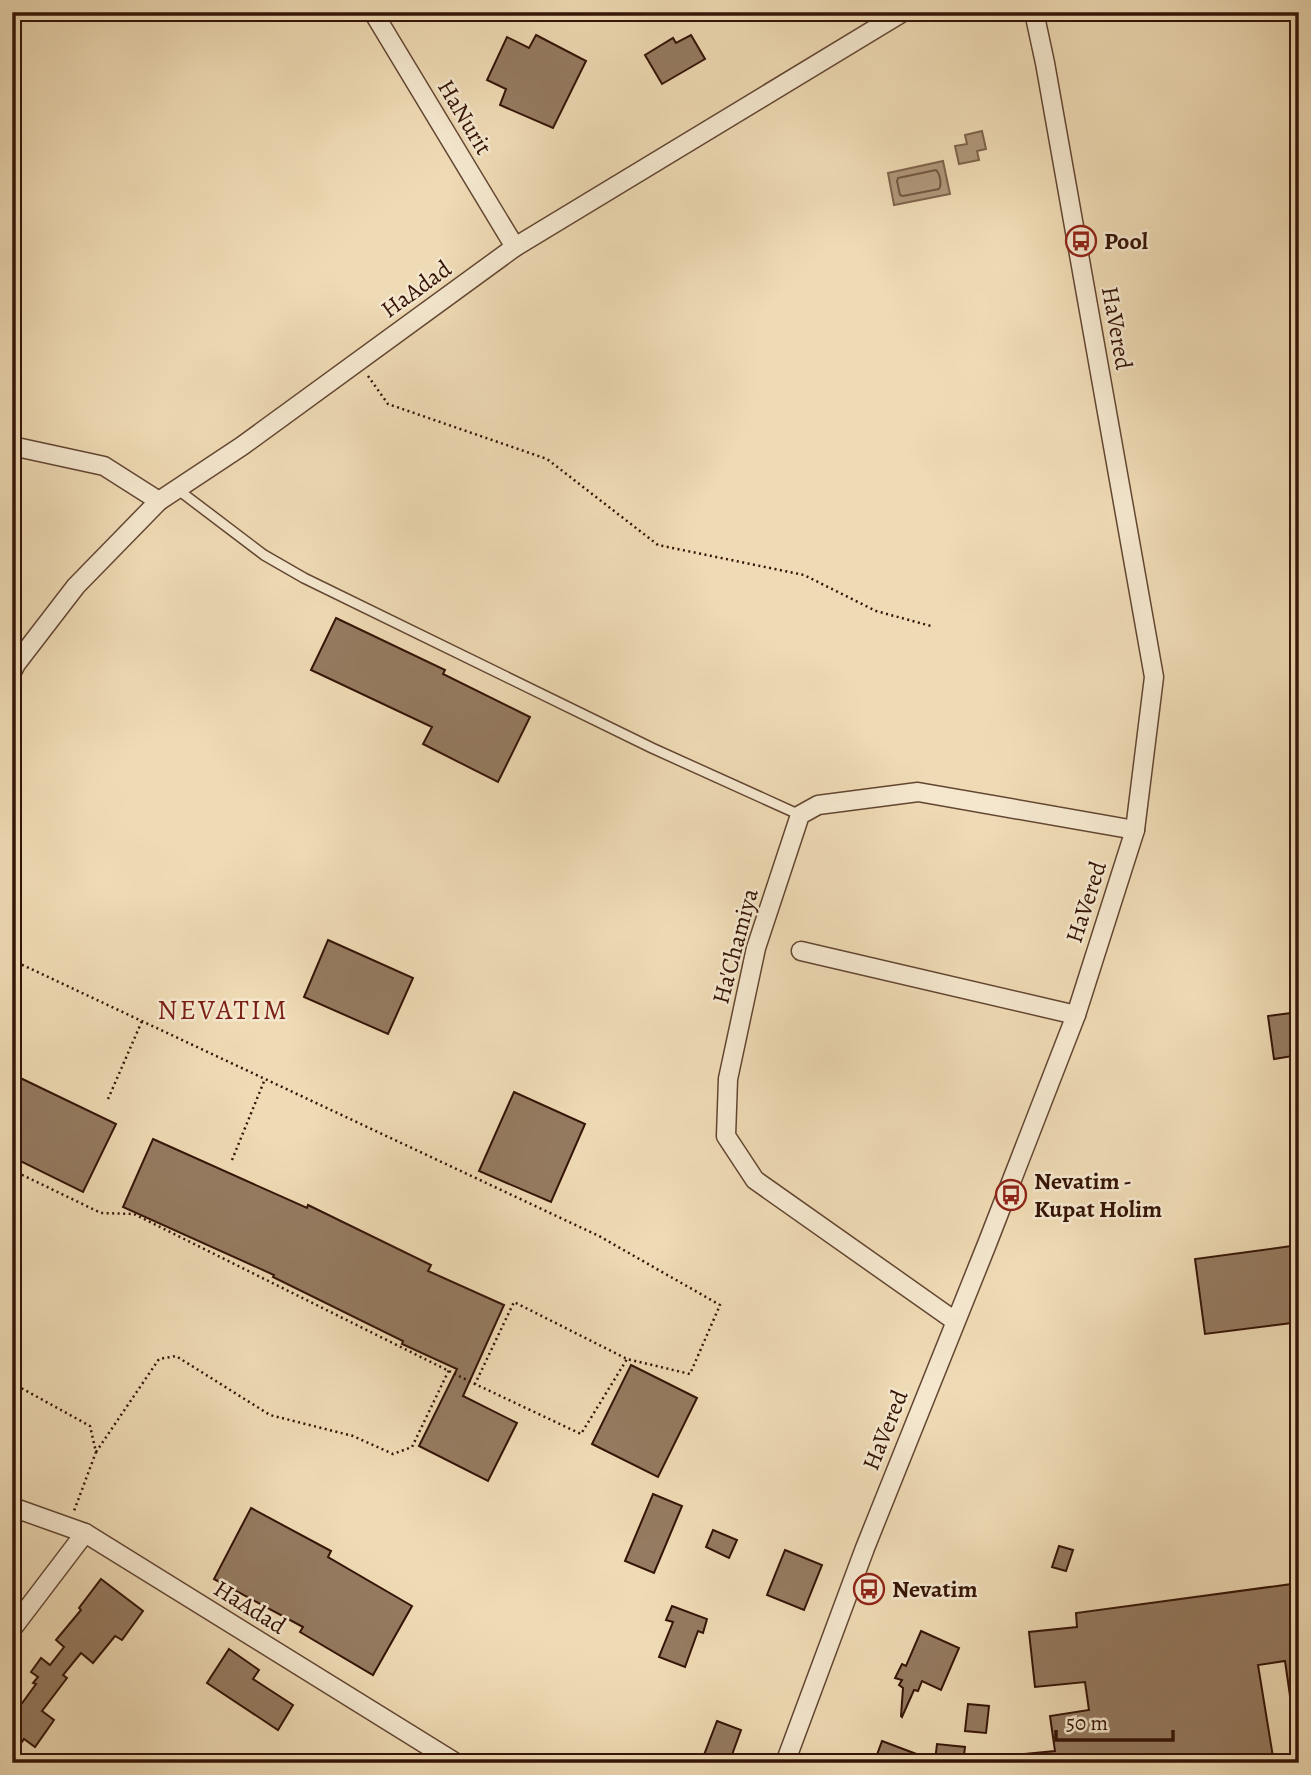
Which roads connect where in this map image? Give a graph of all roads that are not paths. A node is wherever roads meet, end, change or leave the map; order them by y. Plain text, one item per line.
1 (373, 12) edge
2 (903, 12) edge
3 (1034, 12) edge
4 (515, 247) junction
5 (12, 446) edge
6 (177, 489) junction
7 (159, 501) junction
8 (12, 672) edge
9 (800, 815) junction
10 (1135, 830) junction
11 (801, 951) dead end
12 (1076, 1014) junction
13 (956, 1321) junction
14 (12, 1507) edge
15 (85, 1534) junction
16 (12, 1629) edge
17 (456, 1763) edge
18 (785, 1763) edge

1 - 4 street, HaNurit
2 - 4 street, HaAdad
3 - 10 street, HaVered
4 - 6 street, HaAdad
5 - 7 street
6 - 7 street, HaAdad
6 - 9 lane
7 - 8 street, HaAdad
9 - 10 street
9 - 13 street, Ha'Chamiya
10 - 12 street, HaVered
11 - 12 street
12 - 13 street, HaVered
13 - 18 street, HaVered
14 - 15 street, HaAdad
15 - 16 street
15 - 17 street, HaAdad

